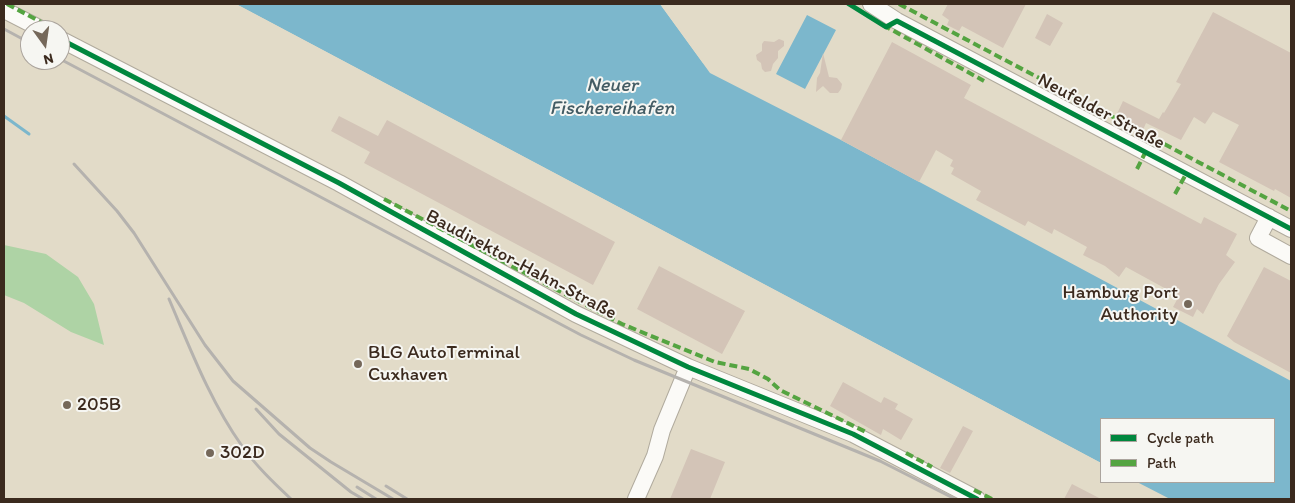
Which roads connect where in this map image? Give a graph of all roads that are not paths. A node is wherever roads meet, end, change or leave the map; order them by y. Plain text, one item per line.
1 (871, 4) edge
2 (4, 10) edge
3 (24, 20) edge
4 (70, 44) edge
5 (1269, 217) junction
6 (1291, 229) edge
7 (1291, 256) edge
8 (688, 367) junction
9 (636, 499) edge
10 (977, 499) edge

1 - 5 street, Neufelder Straße
2 - 3 street
4 - 8 street, Baudirektor-Hahn-Straße
5 - 6 street, Neufelder Straße
5 - 7 street
8 - 9 street
8 - 10 street, Baudirektor-Hahn-Straße

